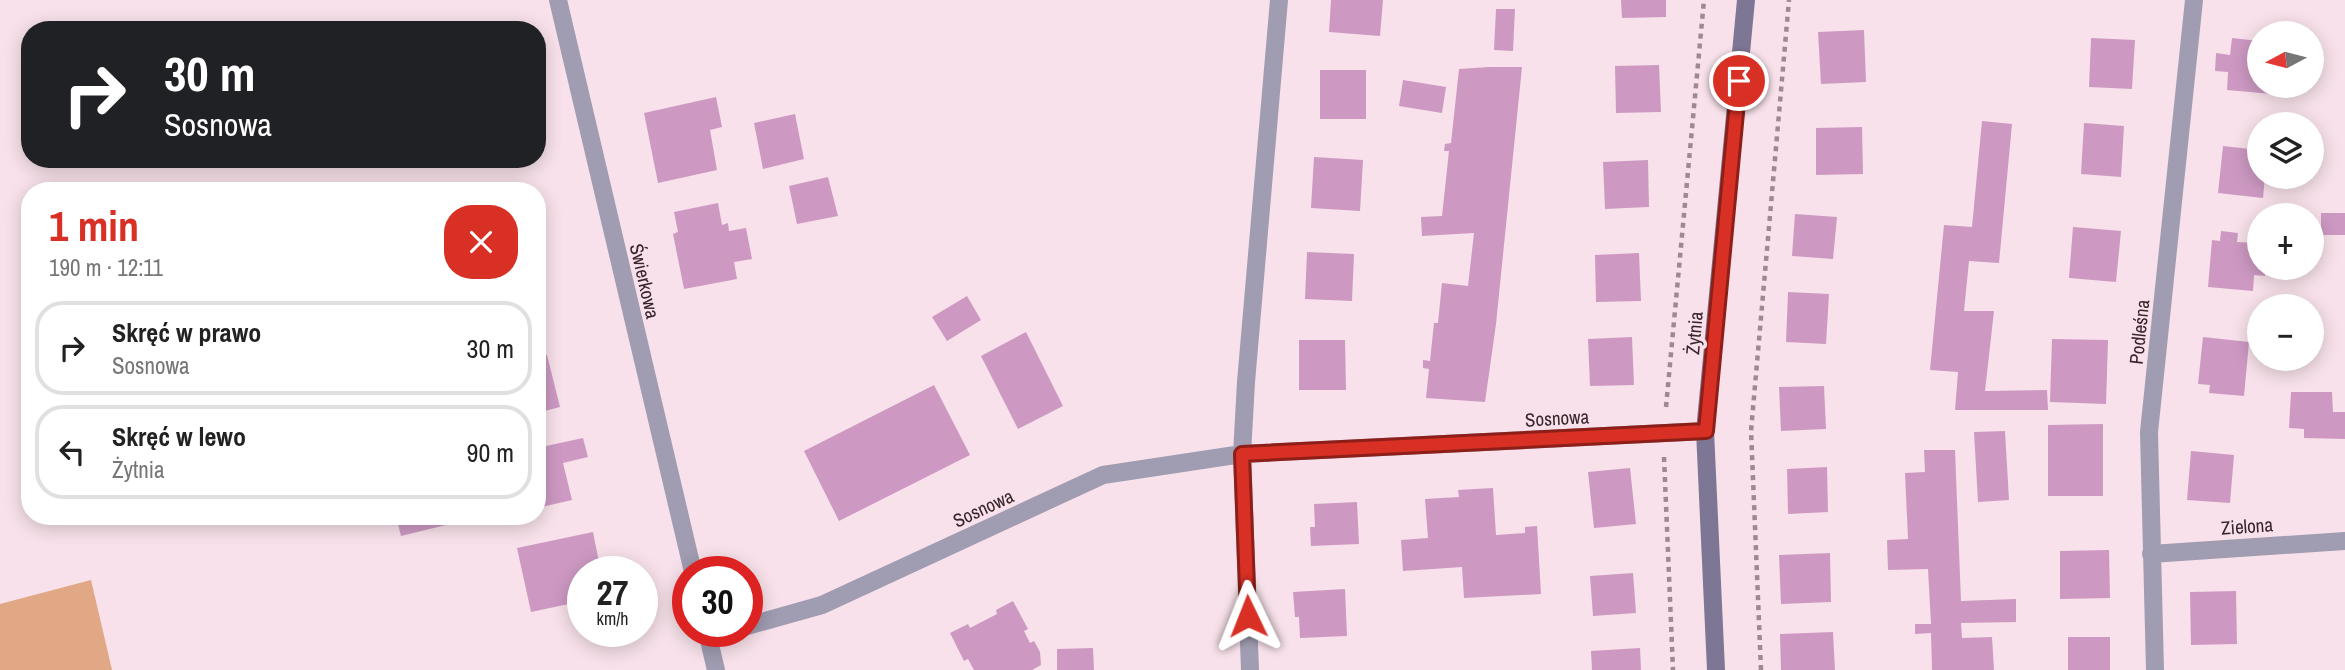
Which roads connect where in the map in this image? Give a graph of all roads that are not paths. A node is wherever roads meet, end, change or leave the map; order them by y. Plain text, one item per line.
1 (558, 0) edge
2 (1279, 0) edge
3 (1746, 0) edge
4 (2194, 0) edge
5 (1706, 431) junction
6 (1242, 454) junction
7 (2345, 541) edge
8 (2151, 554) junction
9 (688, 556) edge
10 (763, 622) edge
11 (710, 647) edge
12 (716, 670) edge
13 (1250, 670) edge
14 (1716, 670) edge
15 (2155, 670) edge

1 - 9 street, Świerkowa
2 - 6 street
3 - 5 street, Żytnia
4 - 8 street, Podleśna
5 - 6 street, Sosnowa
5 - 14 street, Żytnia
6 - 10 street, Sosnowa
6 - 13 street
7 - 8 street, Zielona
8 - 15 street, Podleśna
11 - 12 street

